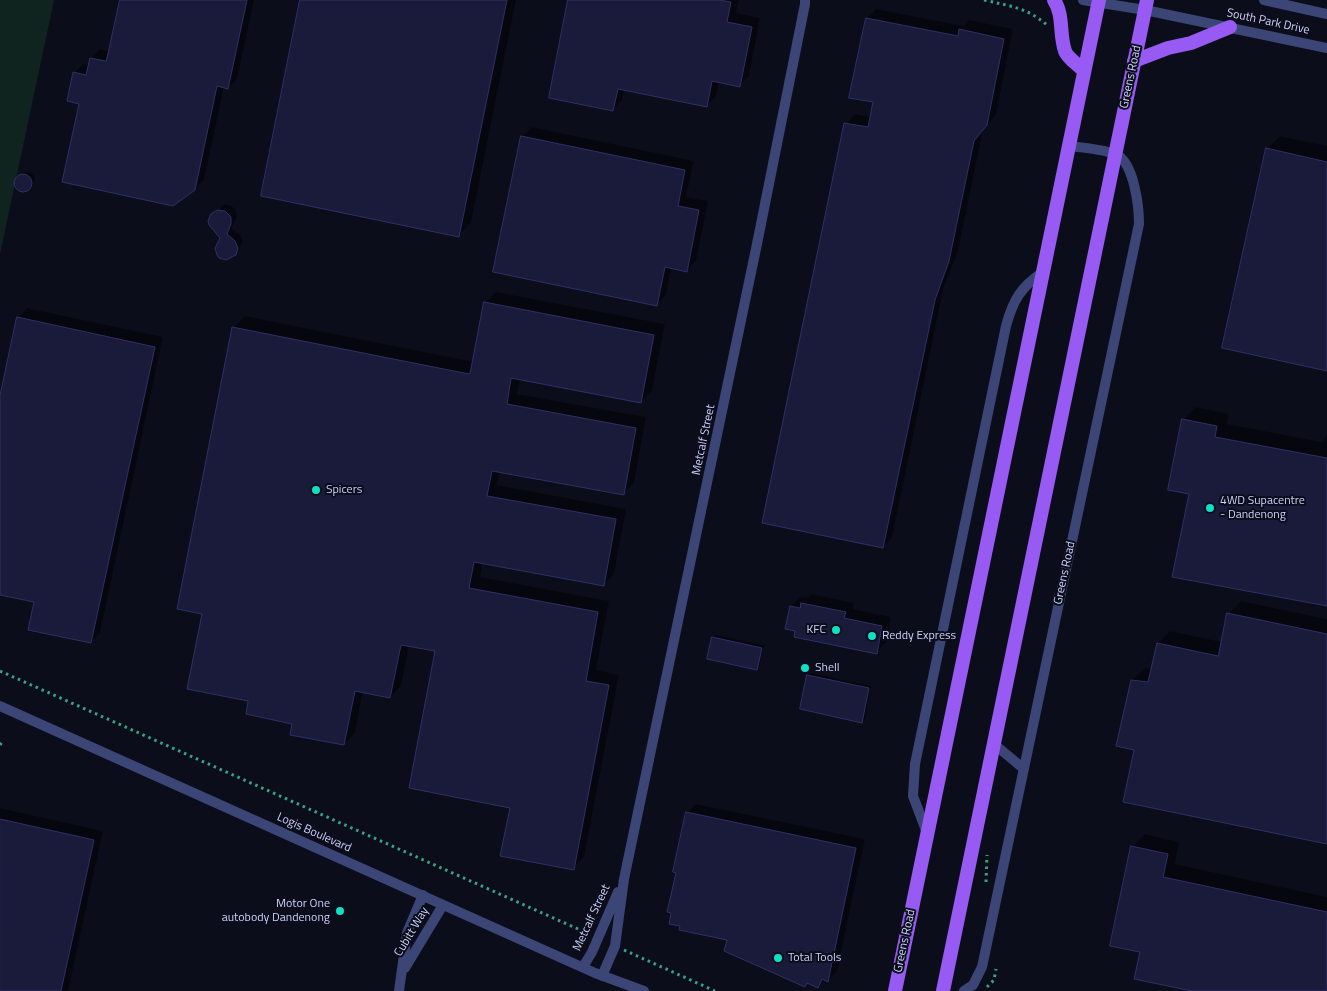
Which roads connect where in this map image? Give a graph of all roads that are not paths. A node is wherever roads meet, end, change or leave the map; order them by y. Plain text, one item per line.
1 (1054, 0) edge
2 (1083, 0) edge
3 (1264, 0) edge
4 (1099, 1) edge
5 (806, 2) edge
6 (1146, 5) edge
7 (1327, 14) edge
8 (1230, 27) junction
9 (1327, 48) edge
10 (1134, 61) junction
11 (1084, 71) junction
12 (1070, 146) junction
13 (1115, 154) junction
14 (1043, 272) junction
15 (0, 706) edge
16 (994, 744) junction
17 (1024, 769) junction
18 (927, 833) junction
19 (624, 880) junction
20 (423, 895) junction
21 (443, 905) junction
22 (583, 967) junction
23 (403, 971) junction
24 (602, 976) junction
25 (617, 982) junction
26 (398, 991) edge
27 (631, 991) edge
28 (644, 991) edge
29 (895, 991) edge
30 (943, 991) edge
31 (964, 991) edge

1 - 11 main road
2 - 4 street, South Park Drive
3 - 7 street, South Park Drive
4 - 6 street, South Park Drive
4 - 11 main road, Greens Road
5 - 19 street, Metcalf Street
6 - 8 street, South Park Drive
6 - 10 main road, Greens Road
8 - 9 street, South Park Drive
8 - 10 main road
10 - 13 main road, Greens Road
11 - 12 main road, Greens Road
12 - 13 street
12 - 14 main road, Greens Road
13 - 16 main road, Greens Road
13 - 17 street, Greens Road
14 - 18 main road, Greens Road
14 - 18 street
15 - 20 street, Logis Boulevard
16 - 17 street
16 - 30 main road, Greens Road
17 - 31 street, Greens Road
18 - 29 main road, Greens Road
19 - 22 street, Metcalf Street
19 - 24 street, Metcalf Street
20 - 21 street, Logis Boulevard
20 - 23 street, Cubitt Way
21 - 22 street, Logis Boulevard
21 - 23 street, Cubitt Way
22 - 24 street, Logis Boulevard
23 - 26 street, Cubitt Way
24 - 25 street, Logis Boulevard
25 - 27 street, Logis Boulevard
25 - 28 street, Logis Boulevard

